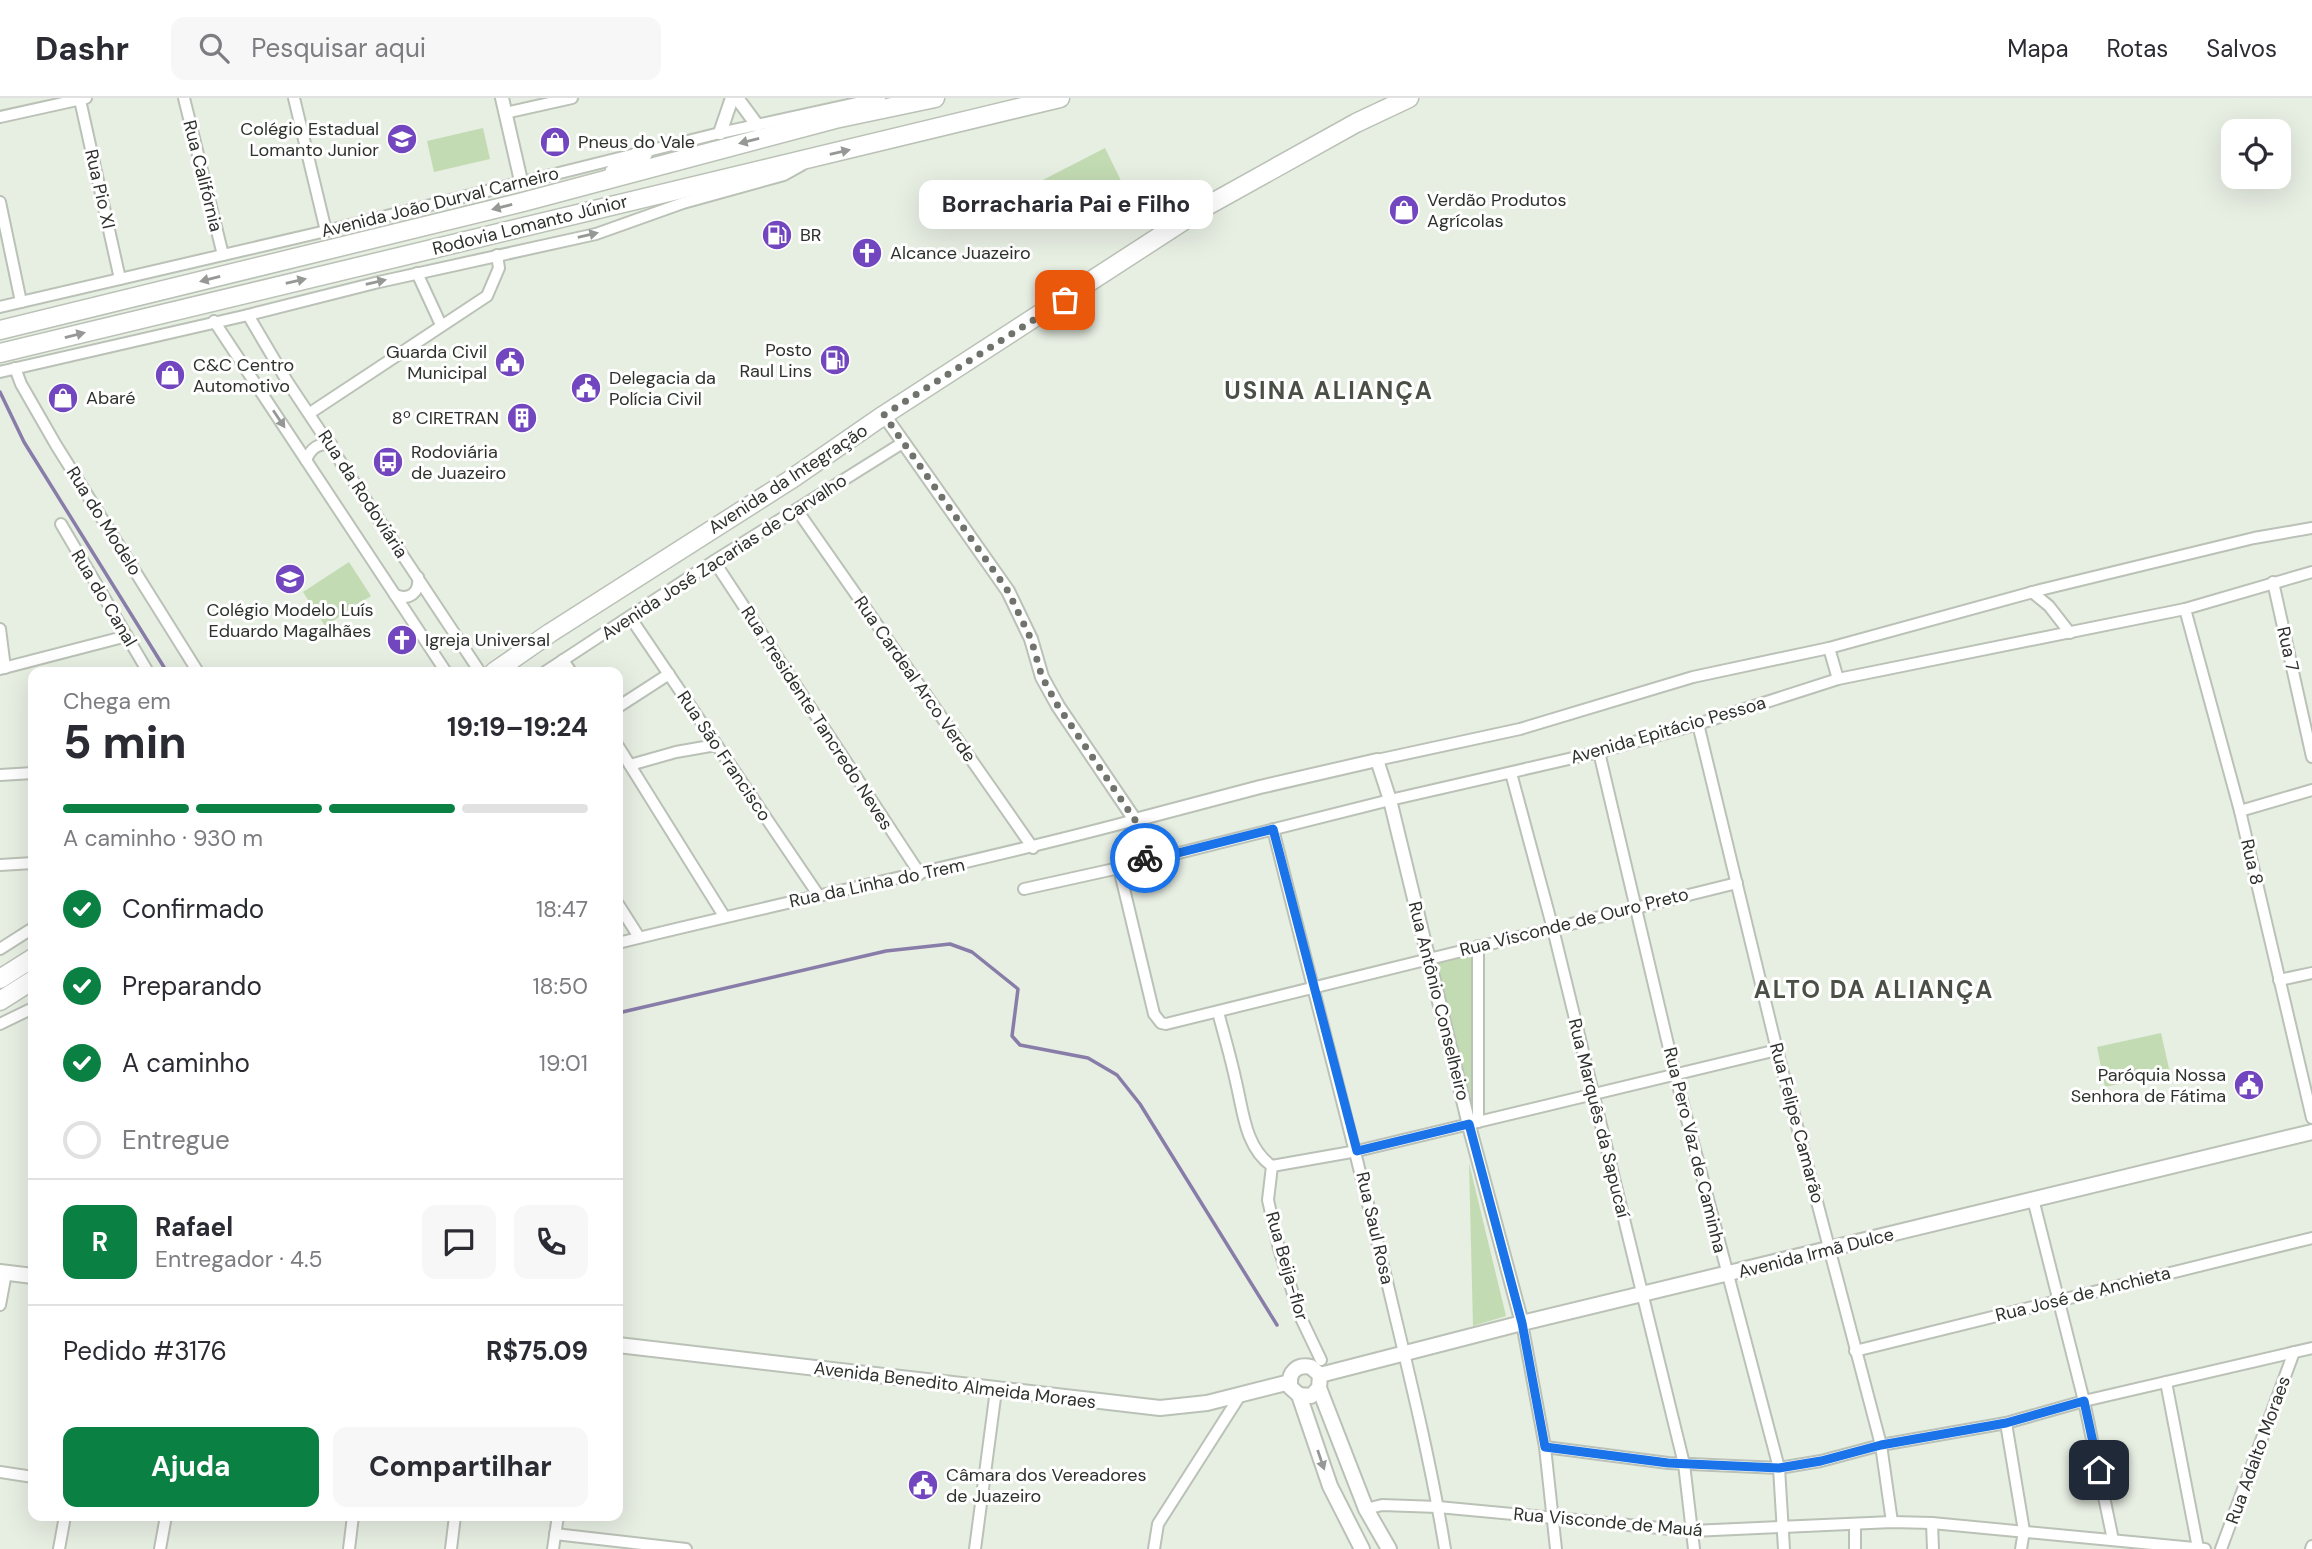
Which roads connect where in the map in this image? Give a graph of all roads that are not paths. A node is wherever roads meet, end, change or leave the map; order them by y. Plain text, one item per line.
1 (184, 98) edge
2 (294, 98) edge
3 (502, 98) edge
4 (572, 98) edge
5 (732, 98) edge
6 (737, 98) edge
7 (880, 98) edge
8 (935, 98) edge
9 (1060, 98) edge
10 (1409, 98) edge
11 (83, 99) edge
12 (505, 113) junction
13 (0, 117) edge
14 (757, 125) junction
15 (720, 133) junction
16 (643, 153) junction
17 (814, 158) junction
18 (521, 181) junction
19 (598, 183) junction
20 (0, 202) edge
21 (326, 231) junction
22 (223, 254) junction
23 (497, 255) junction
24 (417, 273) junction
25 (120, 279) junction
26 (21, 302) junction
27 (0, 307) edge
28 (248, 315) junction
29 (214, 321) junction
30 (441, 326) junction
31 (0, 330) edge
32 (8, 357) edge
33 (0, 372) edge
34 (310, 413) junction
35 (884, 415) junction
36 (904, 442) junction
37 (331, 444) junction
38 (306, 460) junction
39 (797, 510) junction
40 (61, 524) dead end
41 (2312, 528) edge
42 (714, 561) junction
43 (2312, 572) edge
44 (418, 577) junction
45 (2273, 582) junction
46 (2032, 592) junction
47 (396, 595) junction
48 (2185, 609) junction
49 (630, 617) junction
50 (0, 629) edge
51 (2070, 633) junction
52 (127, 636) junction
53 (1829, 648) junction
54 (563, 660) junction
55 (145, 667) edge
56 (195, 667) edge
57 (443, 667) edge
58 (477, 667) edge
59 (501, 667) edge
60 (552, 667) edge
61 (568, 667) edge
62 (2, 668) edge
63 (669, 674) junction
64 (1838, 679) junction
65 (623, 704) edge
66 (1698, 724) junction
67 (716, 745) junction
68 (1599, 752) junction
69 (623, 754) edge
70 (2312, 757) edge
71 (1377, 760) junction
72 (630, 765) junction
73 (28, 773) edge
74 (1511, 773) junction
75 (0, 775) edge
76 (2312, 790) edge
77 (1390, 800) junction
78 (2239, 811) junction
79 (1135, 820) junction
80 (1273, 829) junction
81 (1033, 848) junction
82 (1146, 861) junction
83 (28, 863) edge
84 (0, 865) edge
85 (1119, 868) junction
86 (920, 874) junction
87 (1737, 883) junction
88 (1024, 889) dead end
89 (819, 896) junction
90 (1634, 906) junction
91 (623, 912) edge
92 (724, 916) junction
93 (1553, 929) junction
94 (28, 931) edge
95 (639, 937) junction
96 (623, 942) edge
97 (1478, 946) junction
98 (0, 949) edge
99 (1428, 958) junction
100 (28, 961) edge
101 (2312, 973) edge
102 (0, 979) edge
103 (2279, 980) junction
104 (28, 984) edge
105 (1313, 988) junction
106 (0, 1001) edge
107 (28, 1010) edge
108 (1218, 1012) junction
109 (0, 1024) edge
110 (1777, 1050) junction
111 (1675, 1074) junction
112 (1594, 1094) junction
113 (2312, 1118) edge
114 (1474, 1123) junction
115 (2312, 1132) edge
116 (1357, 1151) junction
117 (1272, 1166) junction
118 (2033, 1199) junction
119 (2312, 1238) edge
120 (1830, 1249) junction
121 (3, 1272) edge
122 (1727, 1274) junction
123 (28, 1275) edge
124 (1642, 1295) junction
125 (2058, 1300) junction
126 (0, 1305) edge
127 (1522, 1323) junction
128 (623, 1346) edge
129 (2312, 1348) edge
130 (1855, 1351) junction
131 (2294, 1352) junction
132 (1404, 1354) junction
133 (1320, 1374) junction
134 (1290, 1381) junction
135 (2166, 1382) junction
136 (996, 1390) junction
137 (1241, 1394) junction
138 (1299, 1395) junction
139 (2084, 1401) junction
140 (2006, 1423) junction
141 (1881, 1445) junction
142 (1545, 1447) junction
143 (1684, 1464) junction
144 (1779, 1468) junction
145 (0, 1472) edge
146 (28, 1476) edge
147 (1438, 1507) junction
148 (1366, 1509) junction
149 (1552, 1518) junction
150 (64, 1521) edge
151 (165, 1521) edge
152 (352, 1521) edge
153 (454, 1521) edge
154 (557, 1521) edge
155 (1892, 1522) junction
156 (1932, 1523) junction
157 (1855, 1524) junction
158 (1783, 1528) junction
159 (1692, 1531) junction
160 (2024, 1531) junction
161 (555, 1534) junction
162 (2107, 1543) edge
163 (2198, 1548) edge
164 (59, 1549) edge
165 (160, 1549) edge
166 (349, 1549) edge
167 (451, 1549) edge
168 (553, 1549) edge
169 (687, 1549) edge
170 (975, 1549) edge
171 (1154, 1549) edge
172 (1362, 1549) edge
173 (1389, 1549) edge
174 (1445, 1549) edge
175 (1556, 1549) edge
176 (1694, 1549) edge
177 (1784, 1549) edge
178 (1855, 1549) edge
179 (1933, 1549) edge
180 (2021, 1549) edge
181 (2205, 1549) edge
182 (2221, 1549) edge

1 - 22 street, Rua Califórnia
2 - 21 street
3 - 12 street
4 - 12 street
5 - 15 street
6 - 14 street
7 - 14 street, Avenida João Durval Carneiro
8 -> 19 highway, Rodovia Lomanto Júnior
17 -> 9 highway, Rodovia Lomanto Júnior
10 - 35 highway, Avenida da Integração
11 - 13 street
11 - 25 street, Rua Pio XI
12 - 18 street
14 - 15 street, Avenida João Durval Carneiro
15 - 16 street, Avenida João Durval Carneiro
16 - 18 street, Avenida João Durval Carneiro
16 - 19 highway
23 -> 17 street
32 -> 17 highway, Rodovia Lomanto Júnior
18 - 21 street, Avenida João Durval Carneiro
19 -> 31 highway, Rodovia Lomanto Júnior
20 - 26 street
21 - 22 street, Avenida João Durval Carneiro
22 - 25 street, Avenida João Durval Carneiro
23 - 24 street
23 - 30 street
28 -> 24 street
24 - 30 street
25 - 26 street, Avenida João Durval Carneiro
26 - 27 street, Avenida João Durval Carneiro
28 - 29 street
28 - 34 street, Rua da Rodoviária
29 - 32 street
29 -> 38 street, Rua da Rodoviária
30 - 34 street
32 - 33 street
32 - 56 street, Rua do Modelo
34 - 37 street, Rua da Rodoviária
35 - 36 street
35 - 59 highway, Avenida da Integração
36 - 39 street, Avenida José Zacarias de Carvalho
36 - 79 street
37 - 38 street
37 - 44 street, Rua da Rodoviária
38 - 47 street, Rua da Rodoviária
39 - 42 street, Avenida José Zacarias de Carvalho
39 - 81 street, Rua Cardeal Arco Verde
40 - 52 street, Rua do Canal
41 - 46 street
42 - 49 street, Avenida José Zacarias de Carvalho
42 - 86 street, Rua Presidente Tancredo Neves
43 - 45 street, Avenida Epitácio Pessoa
44 - 47 street
44 - 58 street, Rua da Rodoviária
45 - 48 street, Avenida Epitácio Pessoa
45 - 70 street, Rua 7
46 - 51 street
46 - 53 street
47 - 57 street, Rua da Rodoviária
48 - 51 street, Avenida Epitácio Pessoa
48 - 78 street, Rua 8
49 - 54 street, Avenida José Zacarias de Carvalho
49 - 63 street, Rua São Francisco
50 - 62 street
51 - 64 street, Avenida Epitácio Pessoa
52 - 55 street, Rua do Canal
52 - 62 street
53 - 64 street
53 - 71 street
54 - 60 street, Avenida José Zacarias de Carvalho
54 - 61 street
63 - 65 street
63 - 67 street, Rua São Francisco
64 - 66 street, Avenida Epitácio Pessoa
66 - 68 street, Avenida Epitácio Pessoa
66 - 87 street, Rua Felipe Camarão
67 - 72 street
67 - 89 street, Rua São Francisco
68 - 74 street, Avenida Epitácio Pessoa
68 - 90 street, Rua Pero Vaz de Caminha
69 - 72 street
71 - 77 street, Rua Antônio Conselheiro
71 - 79 street
72 - 92 street
73 - 75 street
74 - 77 street, Avenida Epitácio Pessoa
74 - 93 street, Rua Marquês da Sapucaí
76 - 78 street
77 - 80 street, Avenida Epitácio Pessoa
77 - 99 street, Rua Antônio Conselheiro
78 - 103 street, Rua 8
79 - 81 street, Rua da Linha do Trem
79 - 82 street
80 - 82 street, Avenida Epitácio Pessoa
80 - 105 street, Rua Saul Rosa
81 - 86 street, Rua da Linha do Trem
82 - 85 street, Avenida Epitácio Pessoa
83 - 84 street
85 - 88 street, Avenida Epitácio Pessoa
85 - 108 street, Rua Visconde de Ouro Preto
86 - 89 street, Rua da Linha do Trem
87 - 90 street, Rua Visconde de Ouro Preto
87 - 110 street, Rua Felipe Camarão
89 - 92 street, Rua da Linha do Trem
90 - 93 street, Rua Visconde de Ouro Preto
90 - 111 street, Rua Pero Vaz de Caminha
91 - 95 street
92 - 95 street, Rua da Linha do Trem
93 - 97 street, Rua Visconde de Ouro Preto
93 - 112 street, Rua Marquês da Sapucaí
94 - 98 street
95 - 96 street, Rua da Linha do Trem
97 - 99 street, Rua Visconde de Ouro Preto
97 - 114 street, Rua Antônio Conselheiro
99 - 105 street, Rua Visconde de Ouro Preto
99 - 114 street, Rua Antônio Conselheiro
100 - 102 highway
101 - 103 street
103 - 113 street, Rua 8
104 - 106 highway
105 - 108 street, Rua Visconde de Ouro Preto
105 - 116 street, Rua Saul Rosa
107 - 109 street
108 - 117 street
110 - 111 street
110 - 120 street, Rua Felipe Camarão
111 - 112 street
111 - 122 street, Rua Pero Vaz de Caminha
112 - 114 street
112 - 124 street, Rua Marquês da Sapucaí
114 - 116 street
114 - 127 street, Rua Antônio Conselheiro
115 - 118 main road, Avenida Irmã Dulce
116 - 117 street
116 - 132 street, Rua Saul Rosa
117 - 133 street, Rua Beija-flor
118 - 120 main road, Avenida Irmã Dulce
118 - 125 street
119 - 125 street, Rua José de Anchieta
120 - 122 main road, Avenida Irmã Dulce
120 - 130 street, Rua Felipe Camarão
121 - 123 main road
121 - 126 street
122 - 124 main road, Avenida Irmã Dulce
122 - 144 street, Rua Pero Vaz de Caminha
124 - 127 main road, Avenida Irmã Dulce
124 - 143 street, Rua Marquês da Sapucaí
125 - 130 street, Rua José de Anchieta
125 - 139 street
127 - 132 main road, Avenida Irmã Dulce
127 - 142 street
128 - 136 main road, Avenida Benedito Almeida Moraes
129 - 131 street
130 - 141 street, Rua Felipe Camarão
131 - 135 street
131 - 182 street, Rua Adalto Moraes
132 - 133 main road, Avenida Irmã Dulce
132 - 147 street, Rua Saul Rosa
133 - 134 main road
133 - 138 main road
133 - 148 main road
134 - 137 main road, Avenida Benedito Almeida Moraes
134 - 138 main road
135 - 139 street
135 - 163 street
136 - 137 main road, Avenida Benedito Almeida Moraes
136 - 170 street
137 - 171 street
138 -> 172 main road
139 - 140 street
139 - 162 street
140 - 141 street
140 - 160 street
141 - 144 street
141 - 155 street, Rua Felipe Camarão
142 - 143 street
142 - 149 street
143 - 144 street
143 - 159 street, Rua Marquês da Sapucaí
144 - 158 street, Rua Pero Vaz de Caminha
145 - 146 street
147 - 148 street, Rua Visconde de Mauá
147 - 149 street, Rua Visconde de Mauá
147 - 174 street, Rua Saul Rosa
148 - 173 main road
149 - 159 street, Rua Visconde de Mauá
149 - 175 street
150 - 164 street
151 - 165 street
152 - 166 street
153 - 167 street
154 - 161 street
155 - 156 street, Rua Visconde de Mauá
155 - 157 street, Rua Visconde de Mauá
156 - 160 street, Rua Visconde de Mauá
156 - 179 street
157 - 158 street, Rua Visconde de Mauá
157 - 178 street
158 - 159 street, Rua Visconde de Mauá
158 - 177 street, Rua Pero Vaz de Caminha
159 - 176 street, Rua Marquês da Sapucaí
160 - 162 street, Rua Visconde de Mauá
160 - 180 street
161 - 168 street
161 - 169 street
162 - 163 street, Rua Visconde de Mauá
163 - 181 street, Rua Visconde de Mauá

